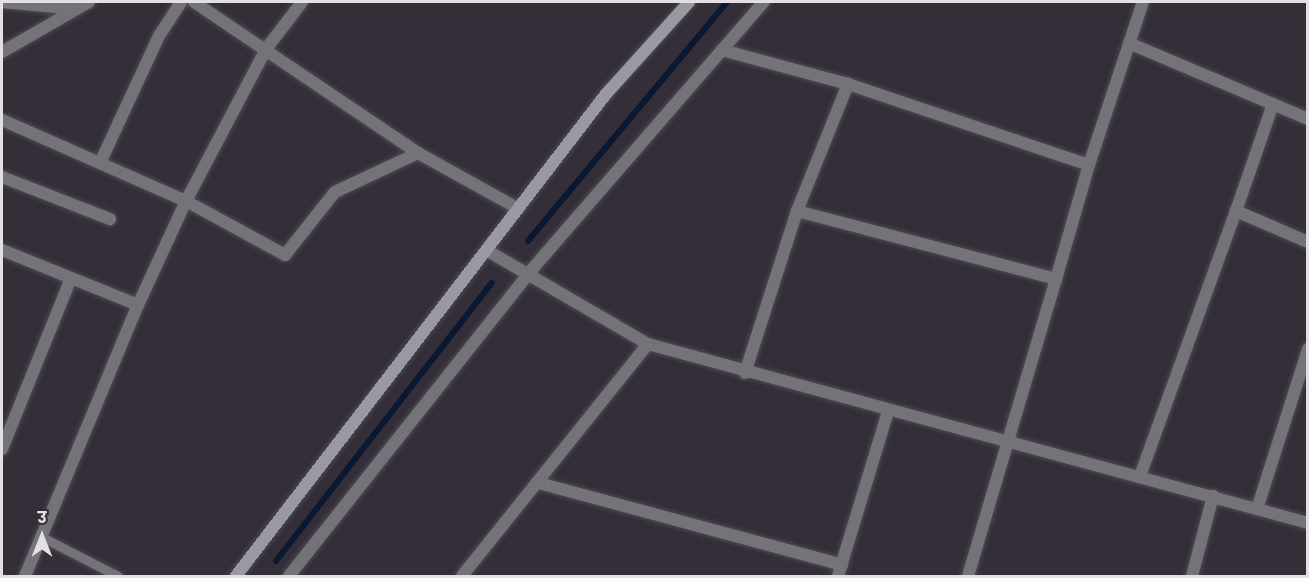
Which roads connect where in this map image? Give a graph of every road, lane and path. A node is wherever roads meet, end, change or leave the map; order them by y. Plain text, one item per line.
1 (2, 2) edge
2 (89, 2) edge
3 (181, 2) edge
4 (194, 2) edge
5 (302, 2) edge
6 (764, 2) edge
7 (1143, 2) edge
8 (685, 3) edge
9 (76, 9) junction
10 (1129, 43) junction
11 (266, 49) junction
12 (722, 50) junction
13 (2, 52) edge
14 (848, 84) junction
15 (1273, 104) junction
16 (1308, 119) edge
17 (2, 120) edge
18 (418, 153) junction
19 (100, 163) junction
20 (1089, 165) junction
21 (2, 177) edge
22 (186, 201) junction
23 (519, 209) junction
24 (797, 211) junction
25 (1236, 211) junction
26 (110, 219) dead end
27 (1308, 242) edge
28 (2, 250) edge
29 (488, 251) junction
30 (528, 274) junction
31 (71, 278) junction
32 (1056, 279) junction
33 (138, 305) junction
34 (648, 344) junction
35 (1308, 349) edge
36 (746, 373) junction
37 (888, 411) junction
38 (1006, 441) junction
39 (2, 449) edge
40 (1140, 476) junction
41 (539, 483) junction
42 (1213, 496) junction
43 (1257, 509) junction
44 (1308, 523) edge
45 (42, 537) junction
46 (840, 571) edge
47 (25, 576) edge
48 (118, 576) edge
49 (238, 576) edge
50 (289, 576) edge
51 (462, 576) edge
52 (968, 576) edge
53 (1192, 576) edge

1 - 9 street
2 - 9 street
3 - 19 street
4 - 11 street
5 - 11 street
6 - 12 street
7 - 10 street
8 - 23 main road
9 - 13 street
10 - 15 street
10 - 20 street
11 - 18 street
11 - 22 street
12 - 14 street
12 - 30 street
14 - 20 street
14 - 24 street
15 - 16 street
15 - 25 street
17 - 19 street
18 - 22 street
18 - 23 street
19 - 22 street
20 - 32 street
21 - 26 street
22 - 33 street
23 - 29 main road
24 - 32 street
24 - 36 street
25 - 27 street
25 - 40 street
28 - 31 street
29 - 30 street
29 - 49 main road
30 - 34 street
30 - 50 street
31 - 33 street
31 - 39 street
32 - 38 street
33 - 45 street
34 - 36 street
34 - 41 street
35 - 43 street
36 - 37 street
37 - 38 street
37 - 46 street
38 - 40 street
38 - 52 street
40 - 42 street
41 - 46 street
41 - 51 street
42 - 43 street
42 - 53 street
43 - 44 street
45 - 47 street
45 - 48 lane

